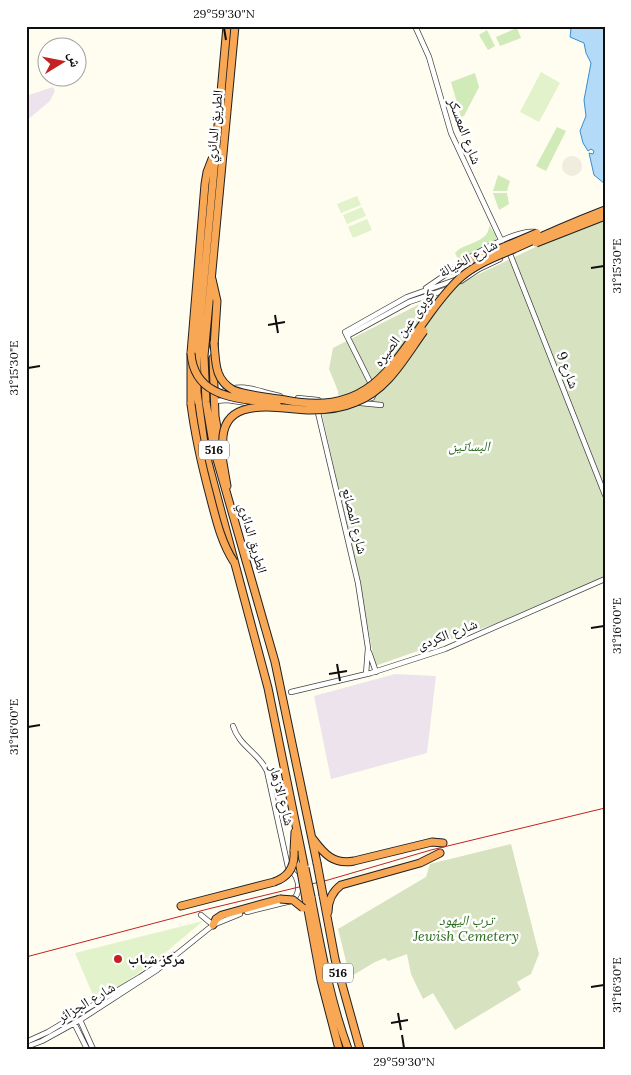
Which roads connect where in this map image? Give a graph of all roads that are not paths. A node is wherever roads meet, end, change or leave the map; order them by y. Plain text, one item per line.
1 (227, 26) edge
2 (235, 26) edge
3 (415, 26) edge
4 (214, 155) junction
5 (605, 209) edge
6 (605, 215) edge
7 (584, 219) junction
8 (561, 227) junction
9 (542, 233) junction
10 (502, 242) junction
11 (510, 254) junction
12 (460, 264) junction
13 (211, 276) junction
14 (416, 294) junction
15 (385, 313) junction
16 (214, 343) junction
17 (191, 353) junction
18 (315, 400) junction
19 (360, 401) junction
20 (380, 405) dead end
21 (308, 410) junction
22 (318, 411) junction
23 (225, 469) junction
24 (226, 491) junction
25 (605, 495) edge
26 (234, 562) junction
27 (605, 579) edge
28 (368, 648) junction
29 (376, 672) junction
30 (366, 674) junction
31 (291, 692) dead end
32 (233, 726) dead end
33 (296, 827) junction
34 (311, 835) junction
35 (443, 843) dead end
36 (440, 853) dead end
37 (298, 893) joint
38 (309, 898) junction
39 (181, 906) dead end
40 (201, 915) dead end
41 (309, 918) junction
42 (212, 925) junction
43 (328, 927) junction
44 (177, 953) junction
45 (80, 1020) junction
46 (74, 1023) junction
47 (26, 1042) edge
48 (26, 1047) edge
49 (87, 1049) edge
50 (93, 1049) edge
51 (339, 1049) edge
52 (347, 1049) edge
53 (360, 1049) edge

1 - 4 highway, الطريق الدائري / 516
2 - 13 highway, الطريق الدائري / 516
3 - 10 street, شارع المعسكر
4 - 17 highway
4 - 26 highway, الطريق الدائري / 516
5 - 7 street, شارع الخيالة
5 - 8 highway, كوبرى عين الصيره, bridge
6 - 7 street, شارع الخيالة
6 - 21 highway, كوبرى عين الصيره, bridge
7 - 9 street, شارع الخيالة
7 - 11 street, شارع الخيالة
8 - 12 highway, bridge
8 - 16 highway, كوبرى عين الصيره, bridge
9 - 10 street
9 - 14 street, شارع الخيالة
10 - 12 street
11 - 15 street, شارع الخيالة
11 - 25 street, شارع 9
12 - 14 street
13 - 16 highway
13 - 24 highway, الطريق الدائري / 516
14 - 15 street, شارع الخيالة
15 - 19 street, شارع الخيالة
16 - 23 highway
17 - 21 highway, bridge
17 - 26 highway, bridge
18 - 19 street
18 - 22 street, شارع المصانع
18 - 22 street
19 - 20 street
21 - 23 highway, كوبرى عين الصيره, bridge
22 - 28 street, شارع المصانع
23 - 24 highway
24 - 34 highway, الطريق الدائري / 516
26 - 33 highway, الطريق الدائري / 516
27 - 29 street, شارع الكردى
28 - 29 street, شارع المصانع
28 - 30 street, شارع المصانع
29 - 30 street, شارع الكردى
30 - 31 street, شارع الكردى
32 - 37 street, شارع الازهار
33 - 38 highway, الطريق الدائري / 516, bridge
33 - 39 highway, bridge
34 - 35 highway
34 - 43 highway, الطريق الدائري / 516, bridge
36 - 43 highway
37 - 42 street, شارع الجزائر
38 - 41 highway
38 - 52 highway, الطريق الدائري / 516
40 - 42 street
41 - 42 highway, bridge
41 - 51 highway
42 - 44 street, شارع الجزائر
43 - 53 highway, الطريق الدائري / 516
44 - 45 street, شارع الجزائر
44 - 47 street, شارع الجزائر
45 - 46 street, شارع الجزائر
45 - 50 street
46 - 48 street, شارع الجزائر
46 - 49 street

